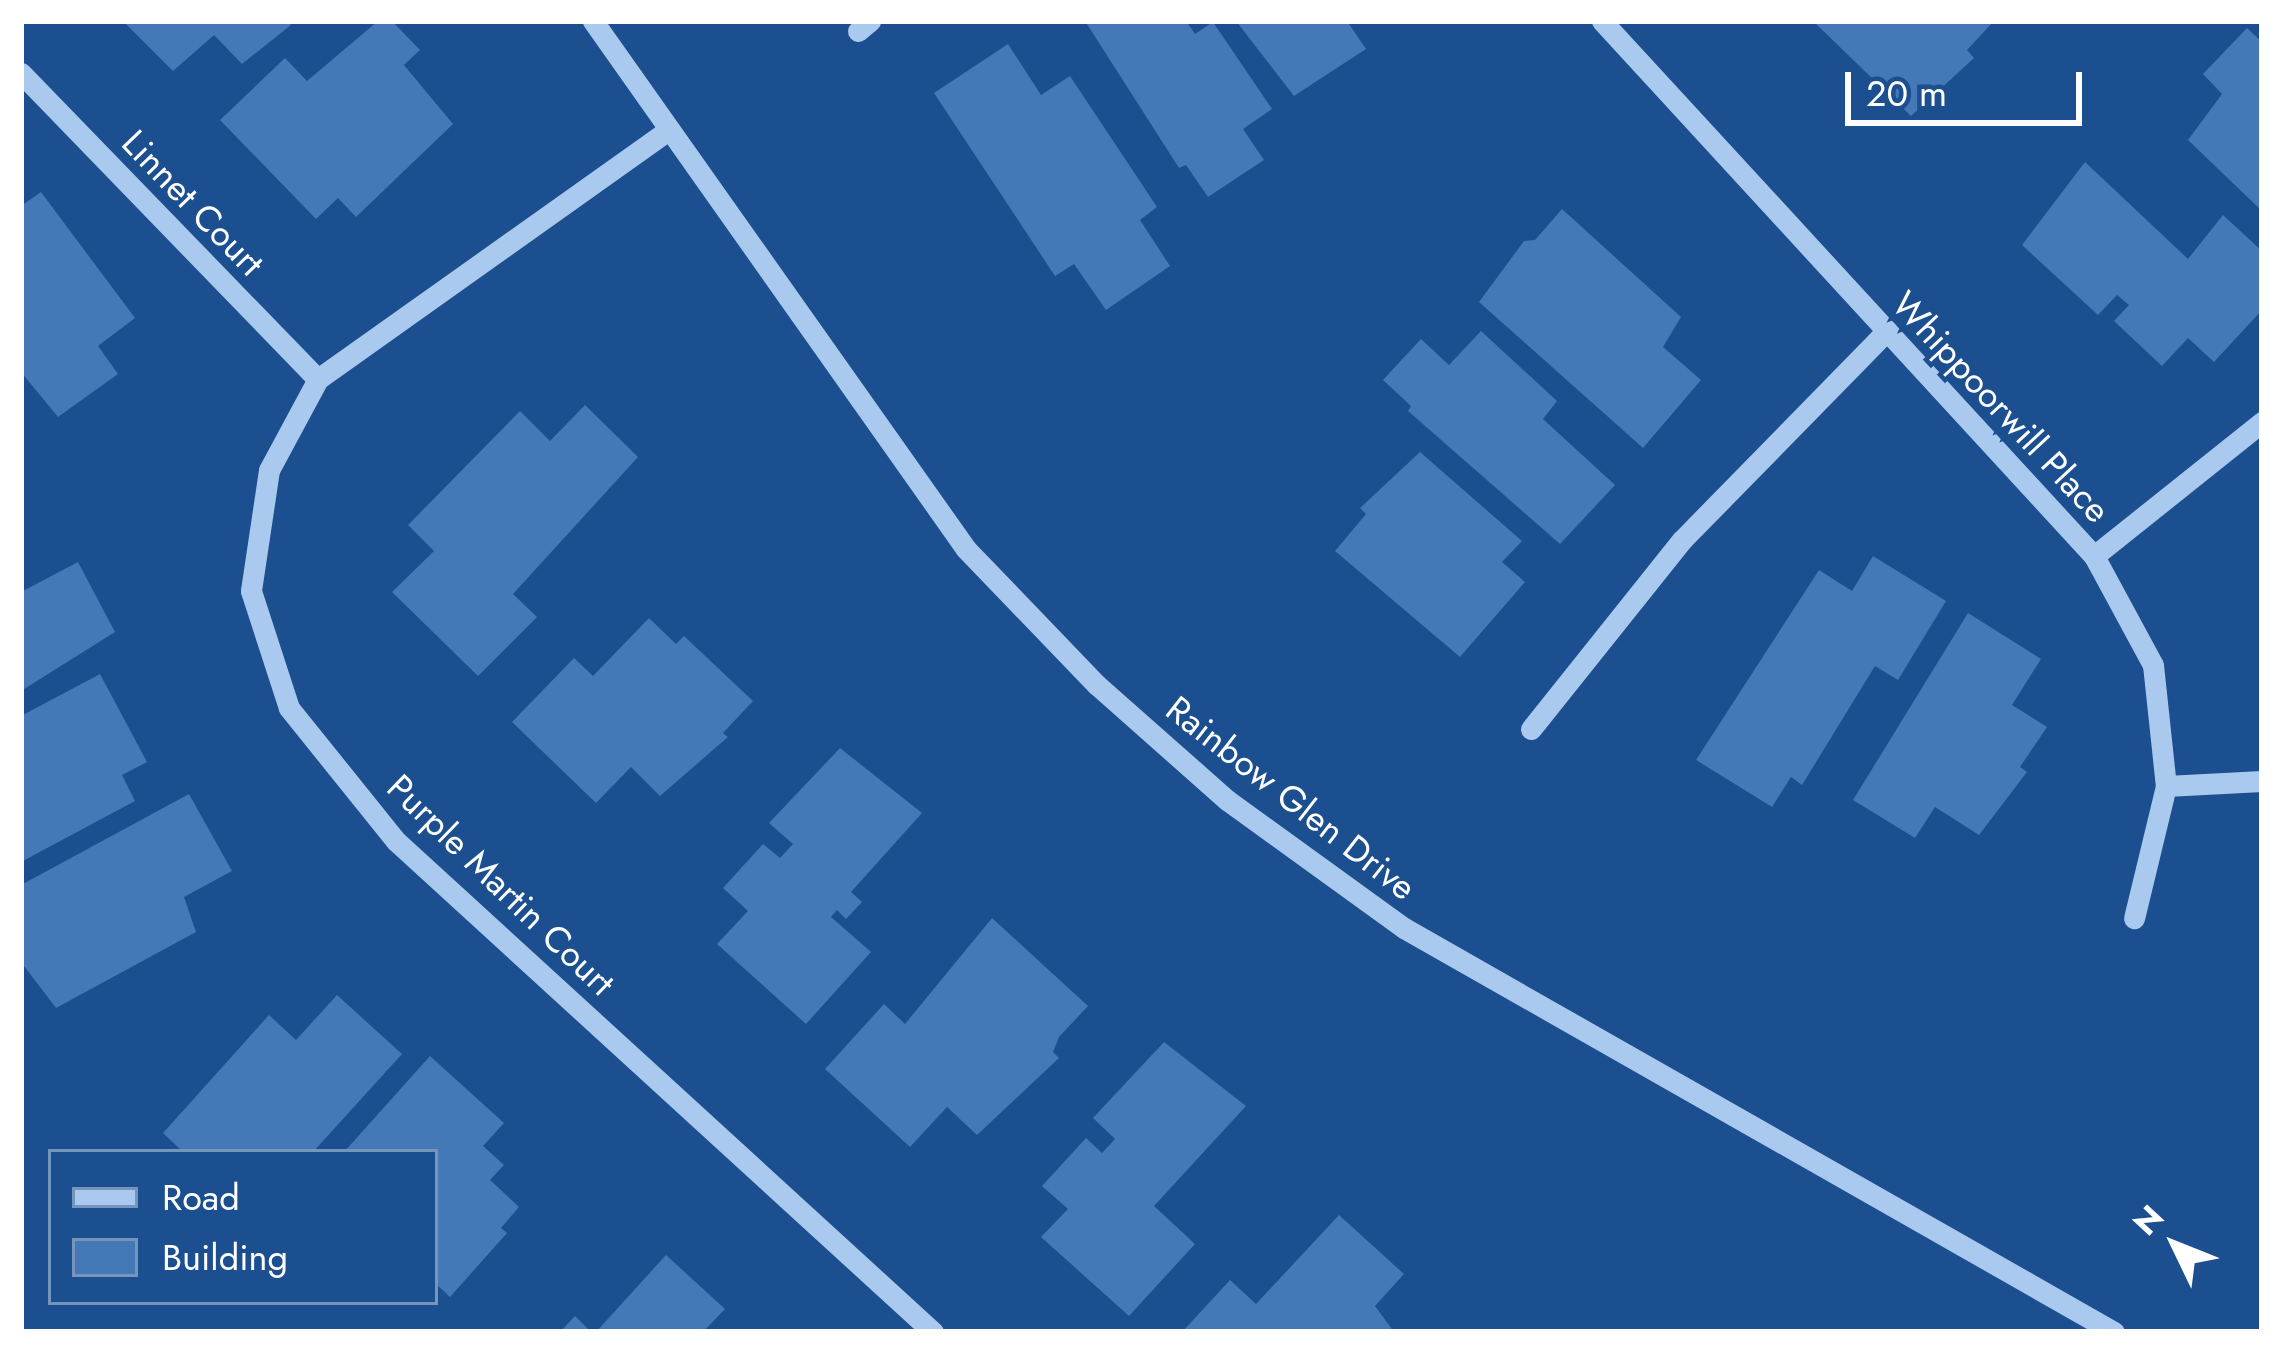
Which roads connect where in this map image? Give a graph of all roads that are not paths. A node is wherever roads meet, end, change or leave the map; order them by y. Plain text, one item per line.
1 (592, 21) edge
2 (1614, 25) edge
3 (21, 73) edge
4 (667, 131) junction
5 (1888, 332) junction
6 (318, 379) junction
7 (2262, 422) edge
8 (2094, 556) junction
9 (1531, 729) dead end
10 (2262, 782) edge
11 (2166, 786) junction
12 (2134, 918) dead end
13 (933, 1332) edge
14 (2114, 1332) edge

1 - 4 street, Rainbow Glen Drive
2 - 5 street, Whippoorwill Place
3 - 6 street, Linnet Court
4 - 6 street, Purple Martin Court
4 - 14 street, Rainbow Glen Drive
5 - 8 street, Whippoorwill Place
5 - 9 street
6 - 13 street, Purple Martin Court
7 - 8 street
8 - 11 street, Whippoorwill Place
10 - 11 street
11 - 12 street, Whippoorwill Place

